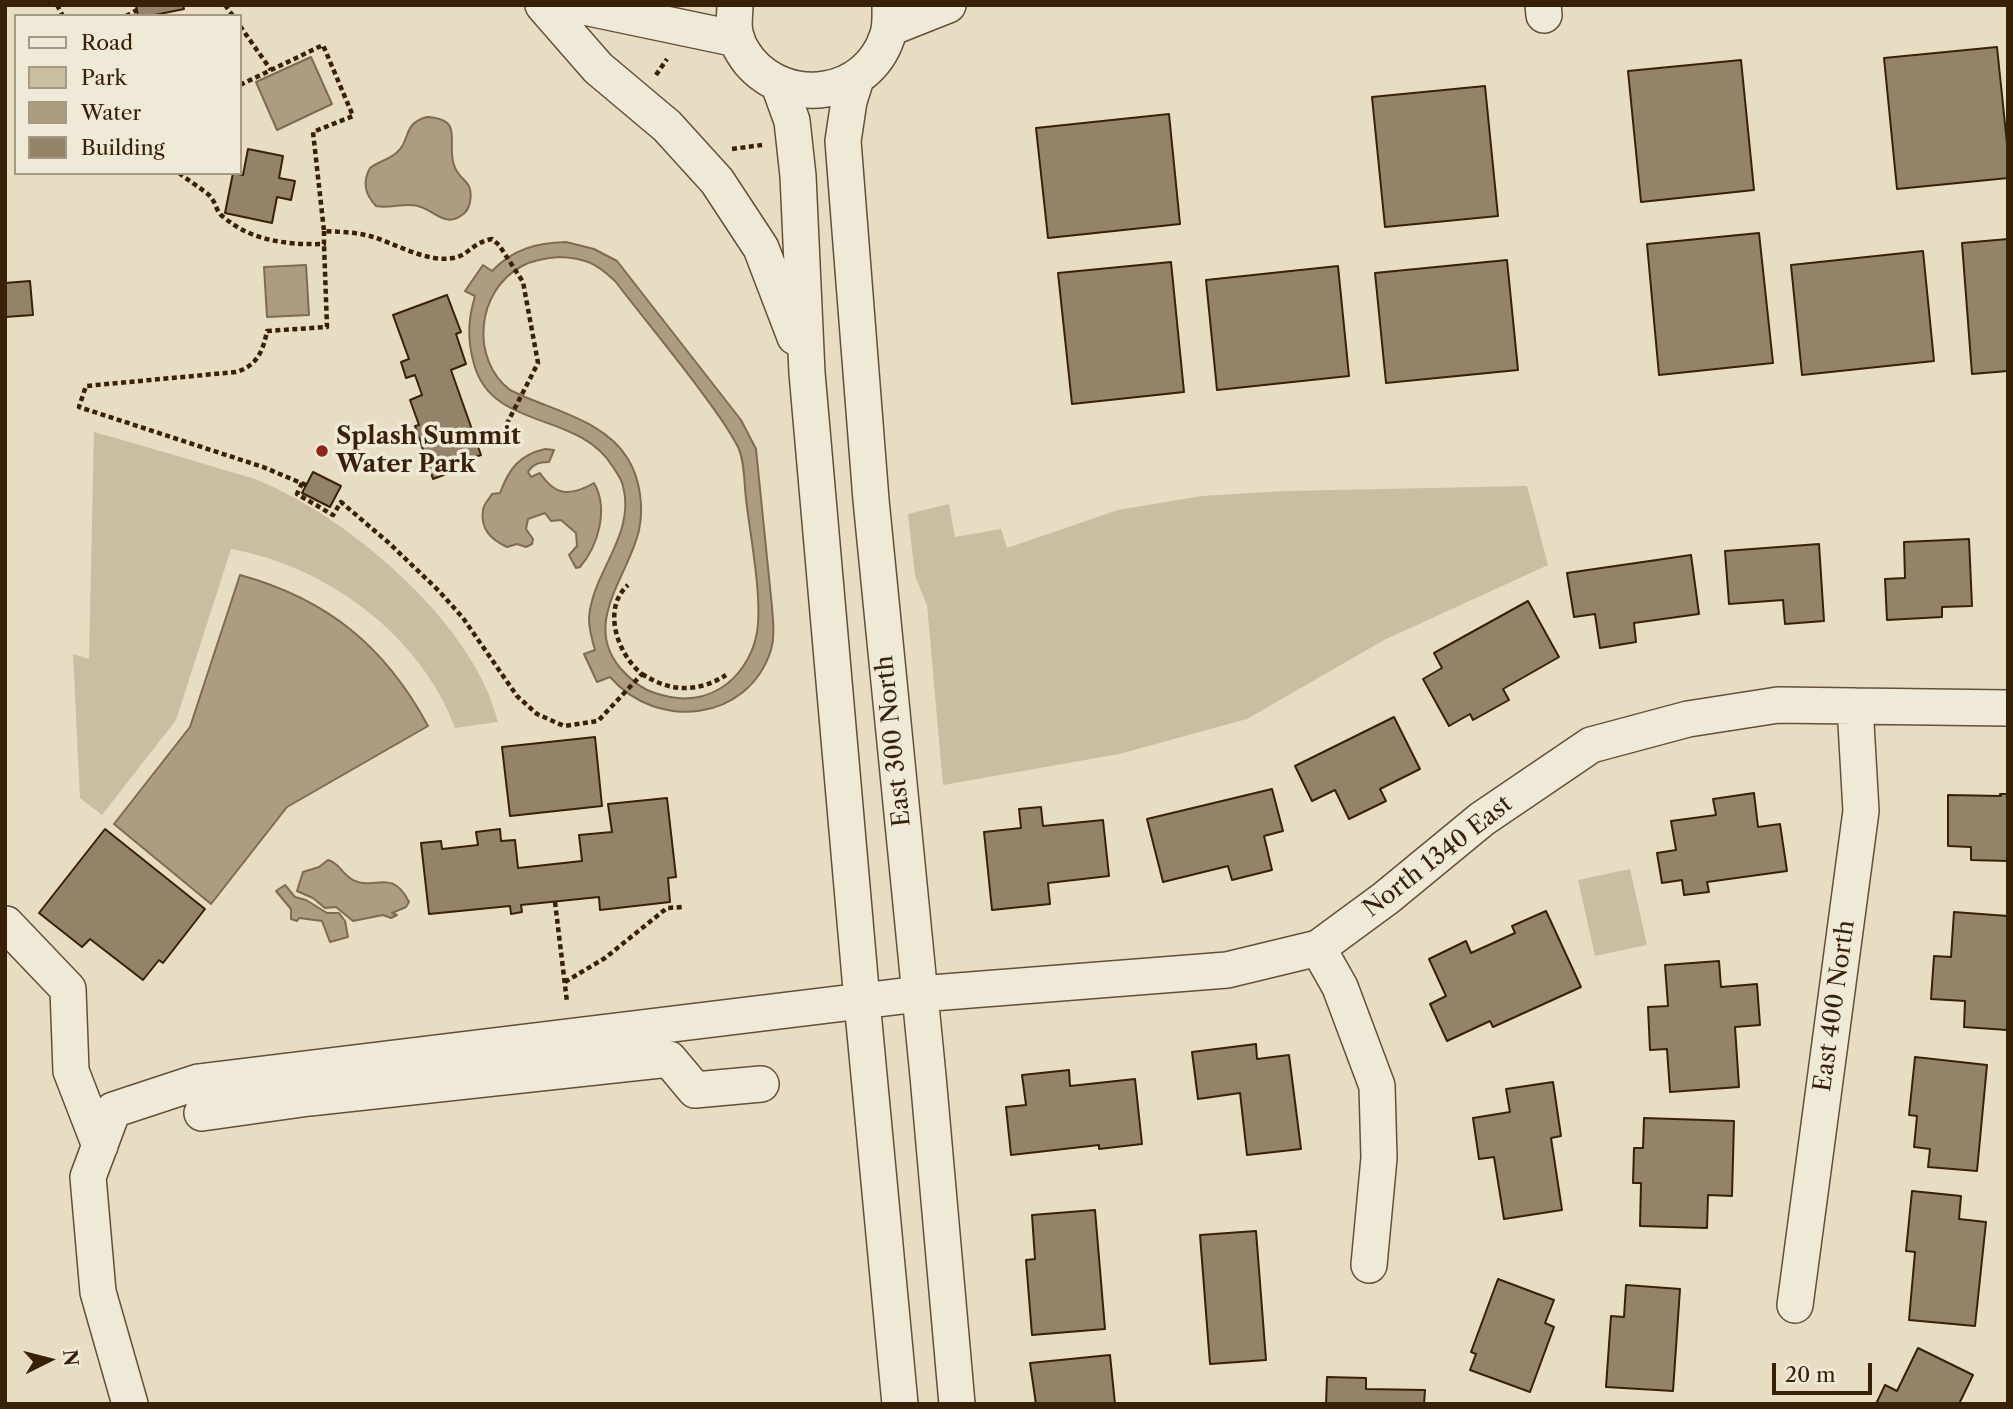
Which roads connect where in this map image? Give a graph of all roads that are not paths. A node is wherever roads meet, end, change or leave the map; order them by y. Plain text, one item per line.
1 (543, 5) edge
2 (575, 5) edge
3 (948, 5) edge
4 (890, 17) edge
5 (736, 22) edge
6 (856, 79) junction
7 (779, 85) junction
8 (807, 373) junction
9 (1855, 706) junction
10 (2008, 709) edge
11 (6, 925) edge
12 (1318, 948) junction
13 (919, 994) junction
14 (862, 1001) junction
15 (761, 1083) dead end
16 (202, 1113) dead end
17 (100, 1146) junction
18 (1369, 1265) dead end
19 (1795, 1305) dead end
20 (130, 1404) edge
21 (900, 1404) edge
22 (957, 1404) edge

1 - 8 street
2 - 5 street
3 - 4 street
4 - 6 street
5 - 7 street
6 - 7 street
6 - 13 street, East 300 North
7 - 8 street
8 - 14 street
9 - 10 street, North 1340 East
9 - 12 street, North 1340 East
9 - 19 street, East 400 North
11 - 17 street
12 - 13 street, North 1340 East
12 - 18 street
13 - 14 street, North 1340 East
13 - 22 street, East 300 North
14 - 17 street, North 1340 East
14 - 21 street
15 - 16 street
17 - 20 street

